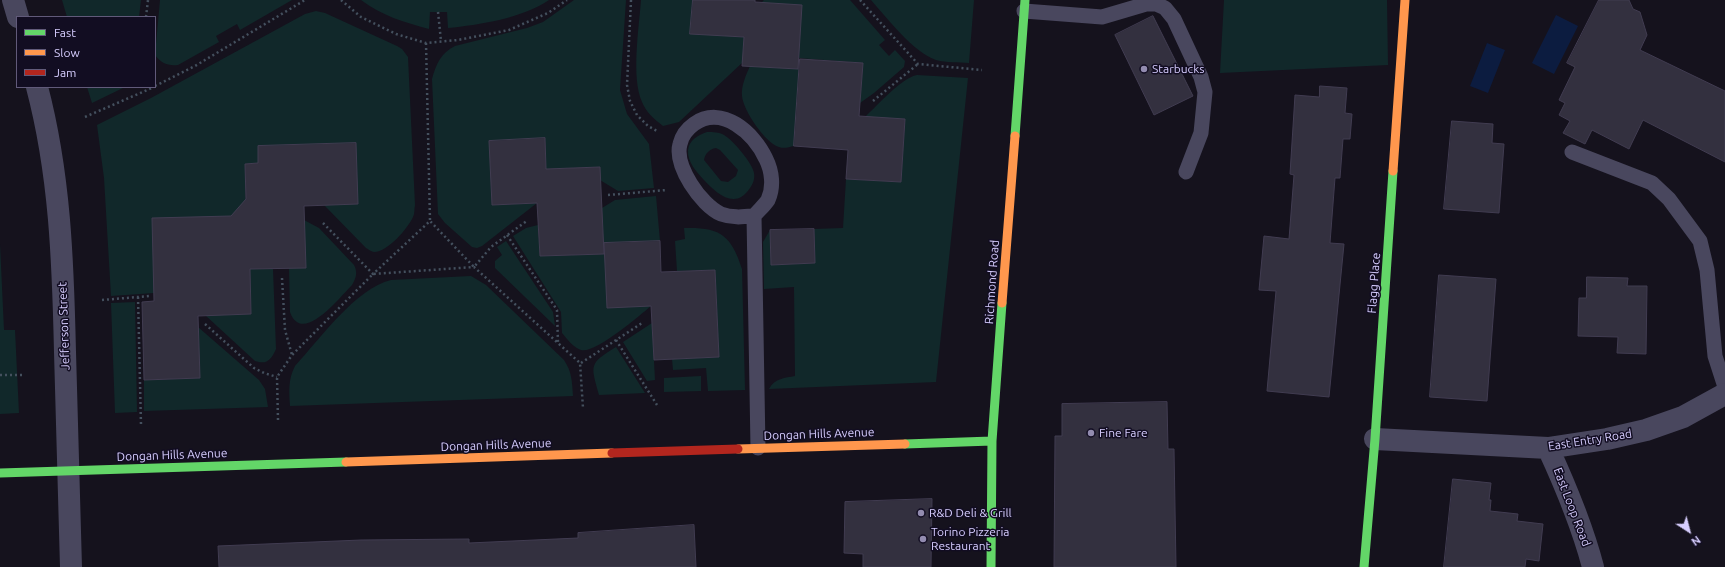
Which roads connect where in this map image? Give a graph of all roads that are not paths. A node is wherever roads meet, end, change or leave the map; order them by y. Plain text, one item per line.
1 (13, 0) edge
2 (1405, 0) edge
3 (1024, 5) edge
4 (18, 16) edge
5 (37, 88) edge
6 (1572, 152) dead end
7 (1186, 172) dead end
8 (754, 216) junction
9 (1725, 387) edge
10 (1725, 394) edge
11 (1375, 439) junction
12 (992, 441) junction
13 (758, 448) junction
14 (1548, 448) junction
15 (68, 471) junction
16 (0, 473) edge
17 (71, 567) edge
18 (991, 567) edge
19 (1364, 567) edge
20 (1593, 567) edge

1 - 4 street
2 - 11 street, Flagg Place
3 - 7 lane
3 - 12 street, Richmond Road
5 - 15 street, Jefferson Street
6 - 9 lane
8 - 8 lane
8 - 13 lane
10 - 14 street, East Entry Road
11 - 14 street, East Entry Road
11 - 19 street, Flagg Place
12 - 13 street, Dongan Hills Avenue
12 - 18 street, Richmond Road
13 - 15 street, Dongan Hills Avenue
14 - 20 street, East Loop Road
15 - 16 street, Dongan Hills Avenue
15 - 17 street, Jefferson Street

